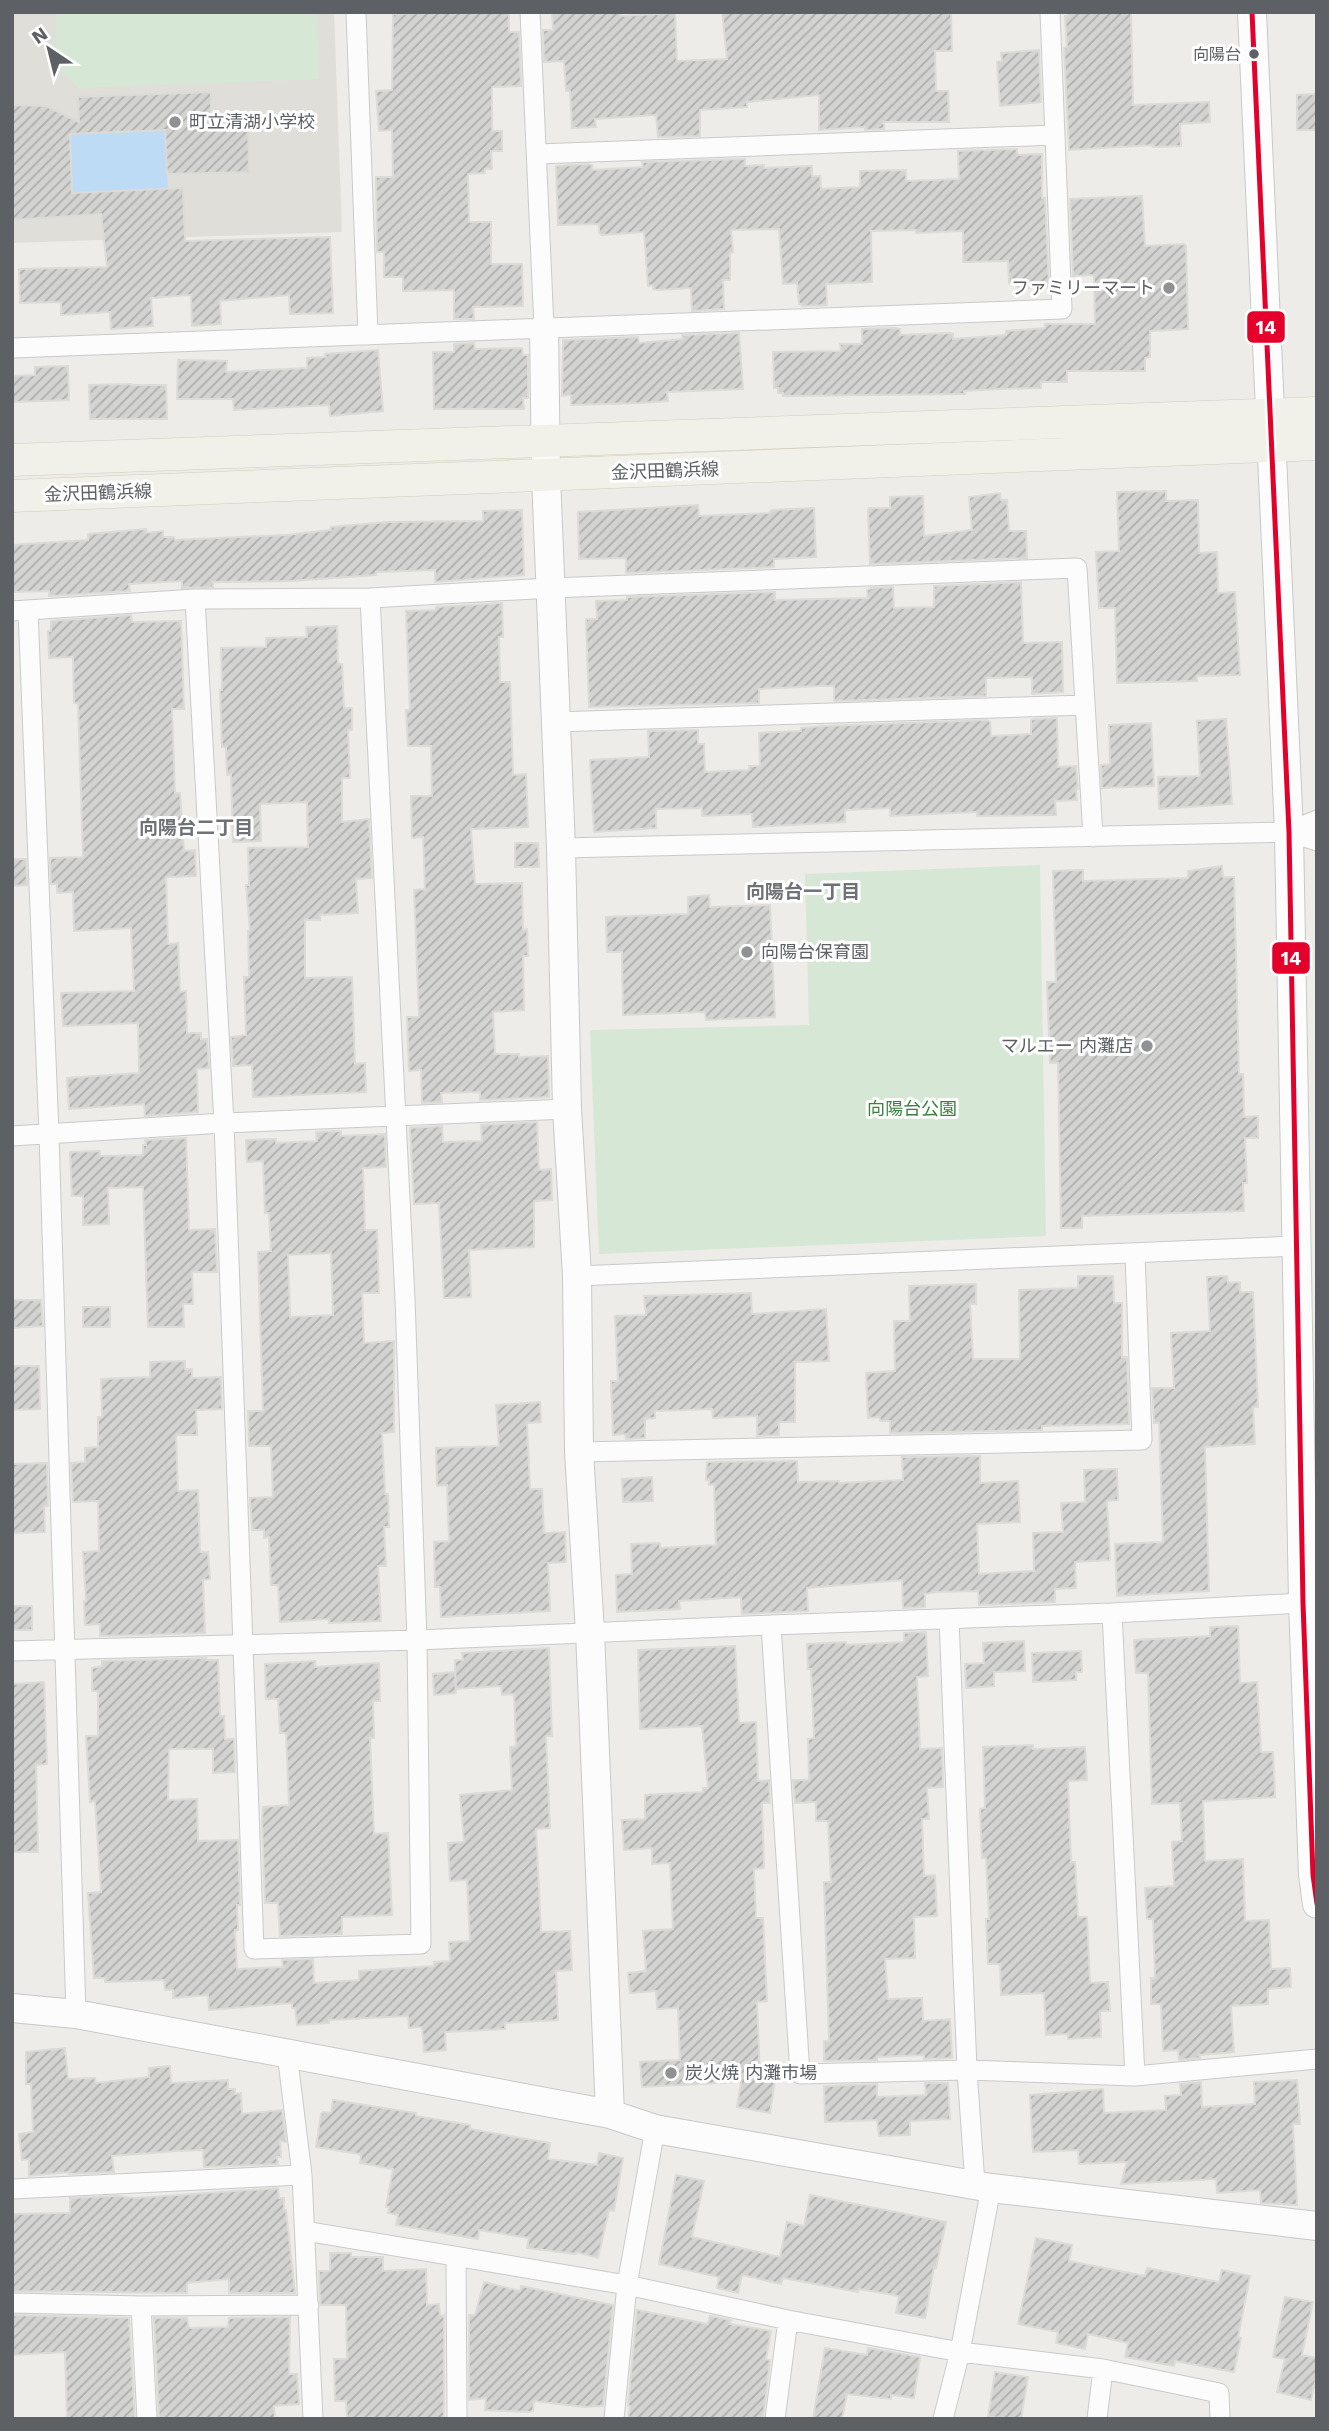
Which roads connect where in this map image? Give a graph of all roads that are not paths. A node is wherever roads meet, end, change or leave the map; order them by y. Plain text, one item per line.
1 (356, 12) edge
2 (530, 12) edge
3 (1050, 12) edge
4 (1252, 12) edge
5 (1055, 135) junction
6 (537, 154) junction
7 (544, 328) junction
8 (368, 335) junction
9 (12, 348) edge
10 (1317, 413) edge
11 (1270, 430) junction
12 (545, 439) junction
13 (1317, 444) edge
14 (12, 460) edge
15 (546, 475) junction
16 (12, 496) edge
17 (551, 588) junction
18 (370, 598) junction
19 (195, 599) junction
20 (20, 610) edge
21 (1084, 705) junction
22 (555, 722) junction
23 (1317, 820) edge
24 (1289, 832) junction
25 (1093, 837) junction
26 (1317, 841) edge
27 (561, 848) junction
28 (567, 1109) junction
29 (396, 1115) junction
30 (224, 1123) junction
31 (49, 1134) junction
32 (12, 1136) edge
33 (1297, 1246) junction
34 (1135, 1254) junction
35 (577, 1276) junction
36 (579, 1452) junction
37 (1303, 1603) junction
38 (1112, 1613) junction
39 (949, 1619) junction
40 (771, 1625) junction
41 (590, 1632) junction
42 (417, 1640) junction
43 (243, 1644) junction
44 (12, 1651) edge
45 (66, 1651) junction
46 (1317, 1905) edge
47 (12, 2008) edge
48 (76, 2014) junction
49 (286, 2053) junction
50 (1317, 2059) edge
51 (967, 2070) junction
52 (1136, 2076) junction
53 (610, 2114) junction
54 (655, 2129) junction
55 (302, 2175) junction
56 (983, 2186) junction
57 (12, 2189) edge
58 (1317, 2226) edge
59 (305, 2231) junction
60 (456, 2258) junction
61 (627, 2285) junction
62 (12, 2303) edge
63 (309, 2305) junction
64 (141, 2306) junction
65 (788, 2320) junction
66 (960, 2352) junction
67 (1103, 2369) junction
68 (147, 2419) edge
69 (313, 2419) edge
70 (457, 2419) edge
71 (614, 2419) edge
72 (775, 2419) edge
73 (943, 2419) edge
74 (1097, 2419) edge
75 (1220, 2419) edge

1 - 8 street
2 - 6 street
3 - 5 street
4 - 11 street
5 - 6 street
5 - 7 street
6 - 7 street
7 - 8 street
7 - 12 street
8 - 9 street
10 - 11 main road, 金沢田鶴浜線
11 - 12 main road, 金沢田鶴浜線
11 - 13 main road, 金沢田鶴浜線
11 - 15 main road, 金沢田鶴浜線
11 - 24 street
12 - 14 main road, 金沢田鶴浜線
12 - 15 street
15 - 16 main road, 金沢田鶴浜線
15 - 17 street
17 - 18 street
17 - 21 street
17 - 22 street
18 - 19 street
18 - 29 street
19 - 20 street
19 - 30 street
20 - 31 street
21 - 22 street
21 - 25 street
22 - 27 street
23 - 24 street
24 - 25 street
24 - 26 street
24 - 33 street
25 - 27 street
27 - 28 street
28 - 29 street
28 - 35 street
29 - 30 street
29 - 42 street
30 - 31 street
30 - 43 street
31 - 32 street
31 - 45 street
33 - 34 street
33 - 37 street
34 - 35 street
34 - 36 street
35 - 36 street
36 - 41 street
37 - 38 street
37 - 46 street
38 - 39 street
38 - 52 street
39 - 40 street
39 - 51 street
40 - 41 street
40 - 51 street
41 - 42 street
41 - 53 street
42 - 43 street
42 - 43 street
43 - 45 street
44 - 45 street
45 - 48 street
47 - 48 street
48 - 49 street
49 - 53 street
49 - 55 street
50 - 52 street
51 - 52 street
51 - 56 street
53 - 54 street
54 - 56 street
54 - 61 street
55 - 57 street
55 - 59 street
56 - 58 street
56 - 66 street
59 - 60 street
59 - 63 street
60 - 61 street
60 - 70 street
61 - 65 street
61 - 71 street
62 - 64 street
63 - 64 street
63 - 69 street
64 - 68 street
65 - 66 street
65 - 72 street
66 - 67 street
66 - 73 street
67 - 74 street
67 - 75 street

